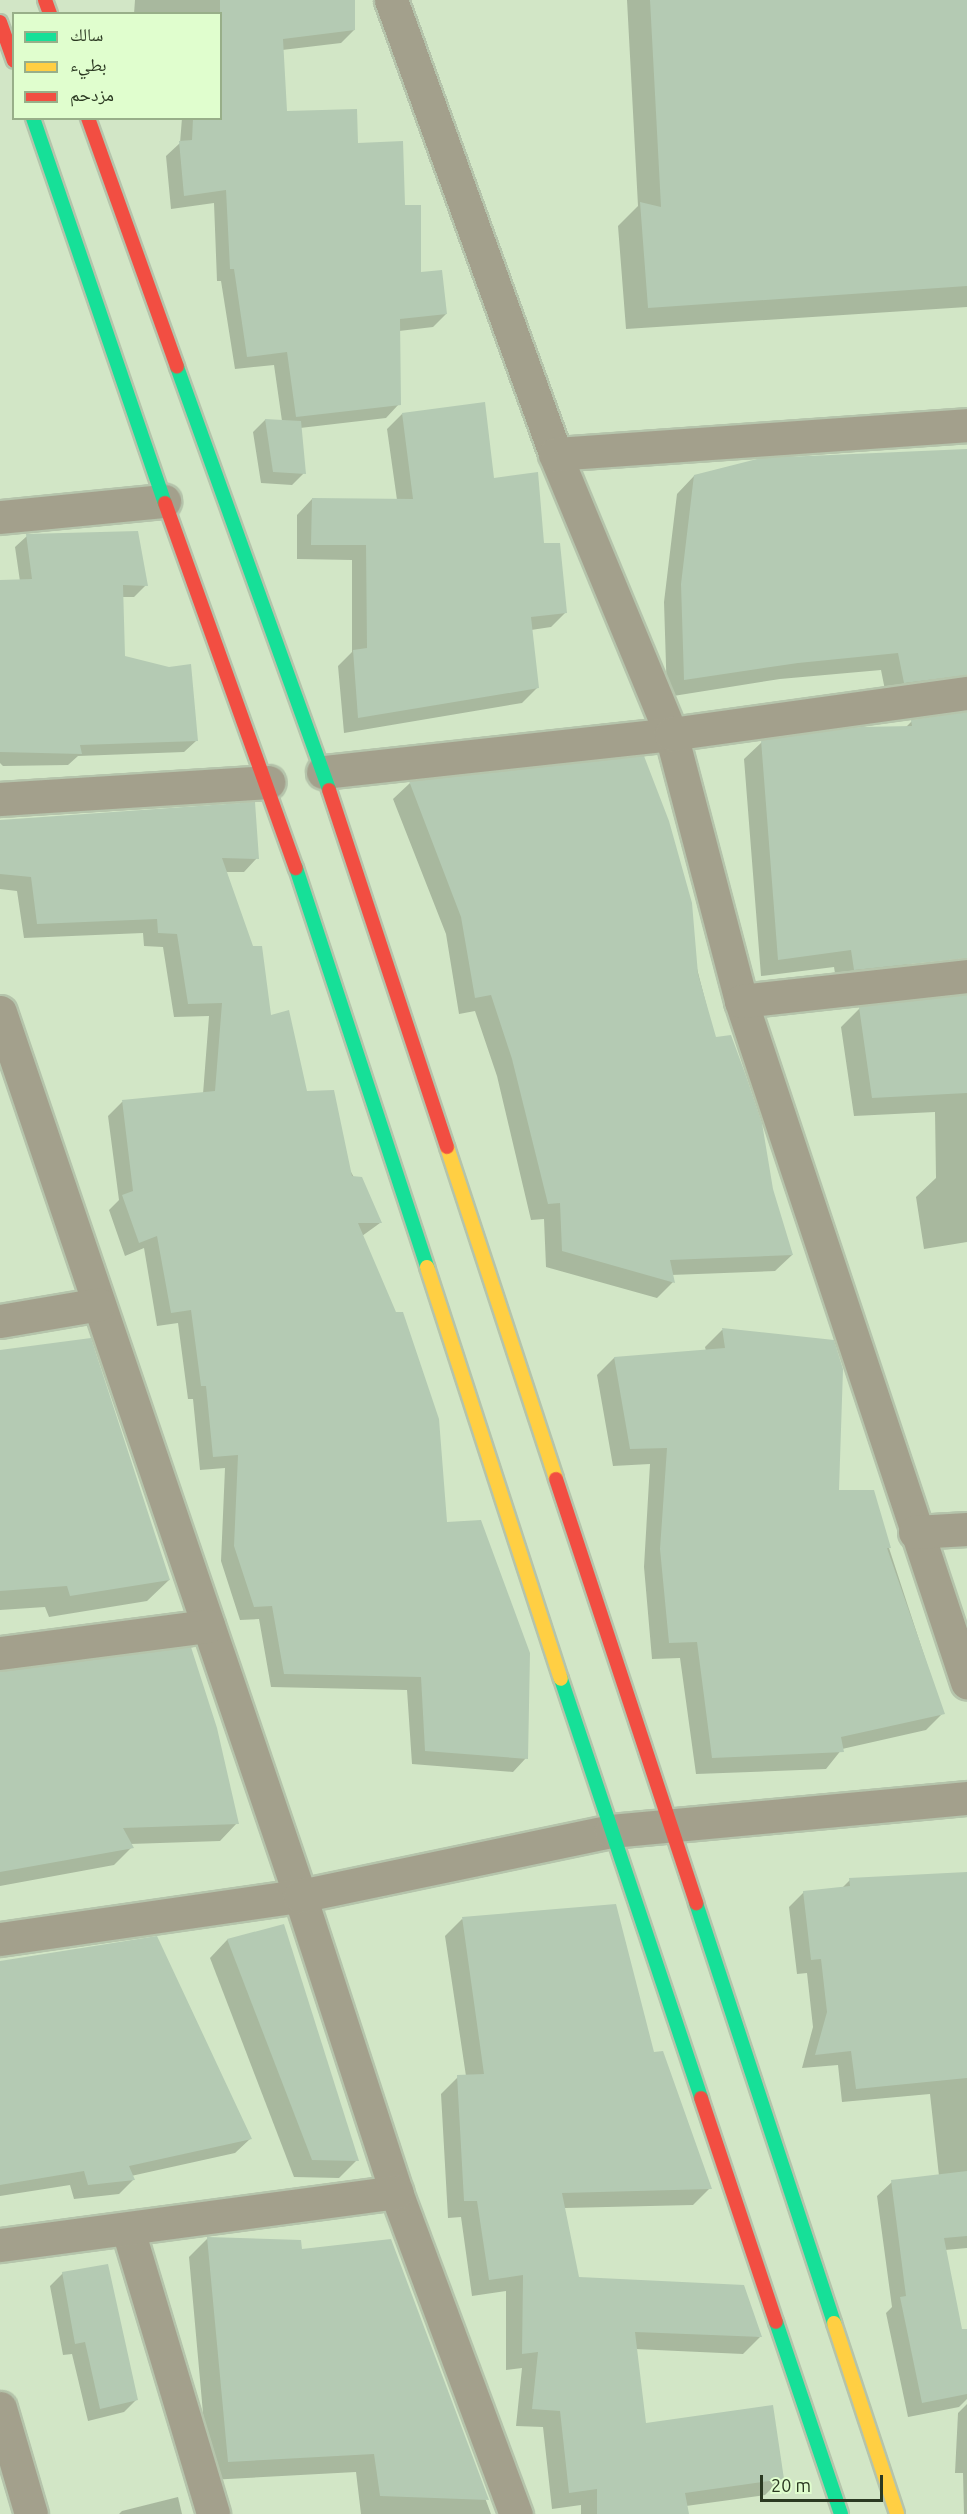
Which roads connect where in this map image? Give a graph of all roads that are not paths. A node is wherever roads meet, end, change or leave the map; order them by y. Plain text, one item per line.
1 (391, 0) edge
2 (0, 22) edge
3 (12, 56) edge
4 (34, 120) edge
5 (89, 120) edge
6 (967, 425) edge
7 (555, 454) junction
8 (164, 501) junction
9 (0, 517) edge
10 (967, 693) edge
11 (671, 734) junction
12 (322, 772) junction
13 (268, 782) junction
14 (0, 799) edge
15 (967, 976) edge
16 (741, 1000) junction
17 (0, 1012) edge
18 (11, 1077) edge
19 (99, 1304) junction
20 (0, 1321) edge
21 (967, 1529) edge
22 (915, 1533) junction
23 (208, 1626) junction
24 (0, 1653) edge
25 (967, 1682) edge
26 (967, 1798) edge
27 (670, 1825) junction
28 (611, 1831) junction
29 (300, 1896) junction
30 (0, 1939) edge
31 (396, 2192) junction
32 (128, 2230) junction
33 (0, 2245) edge
34 (0, 2408) edge
35 (32, 2514) edge
36 (213, 2514) edge
37 (516, 2514) edge
38 (841, 2514) edge
39 (897, 2514) edge

1 - 7 street
2 - 3 street
4 - 8 street
5 - 12 street
6 - 7 street
7 - 11 street
8 - 9 street
8 - 13 street
10 - 11 street
11 - 12 street
11 - 16 street
12 - 27 street
13 - 14 street
13 - 28 street
15 - 16 street
16 - 22 street
17 - 18 street
18 - 19 street
19 - 20 street
19 - 23 street
21 - 22 street
22 - 25 street
23 - 24 street
23 - 29 street
26 - 27 street
27 - 28 street
27 - 39 street
28 - 29 street
28 - 38 street
29 - 30 street
29 - 31 street
31 - 32 street
31 - 37 street
32 - 33 street
32 - 36 street
34 - 35 street

